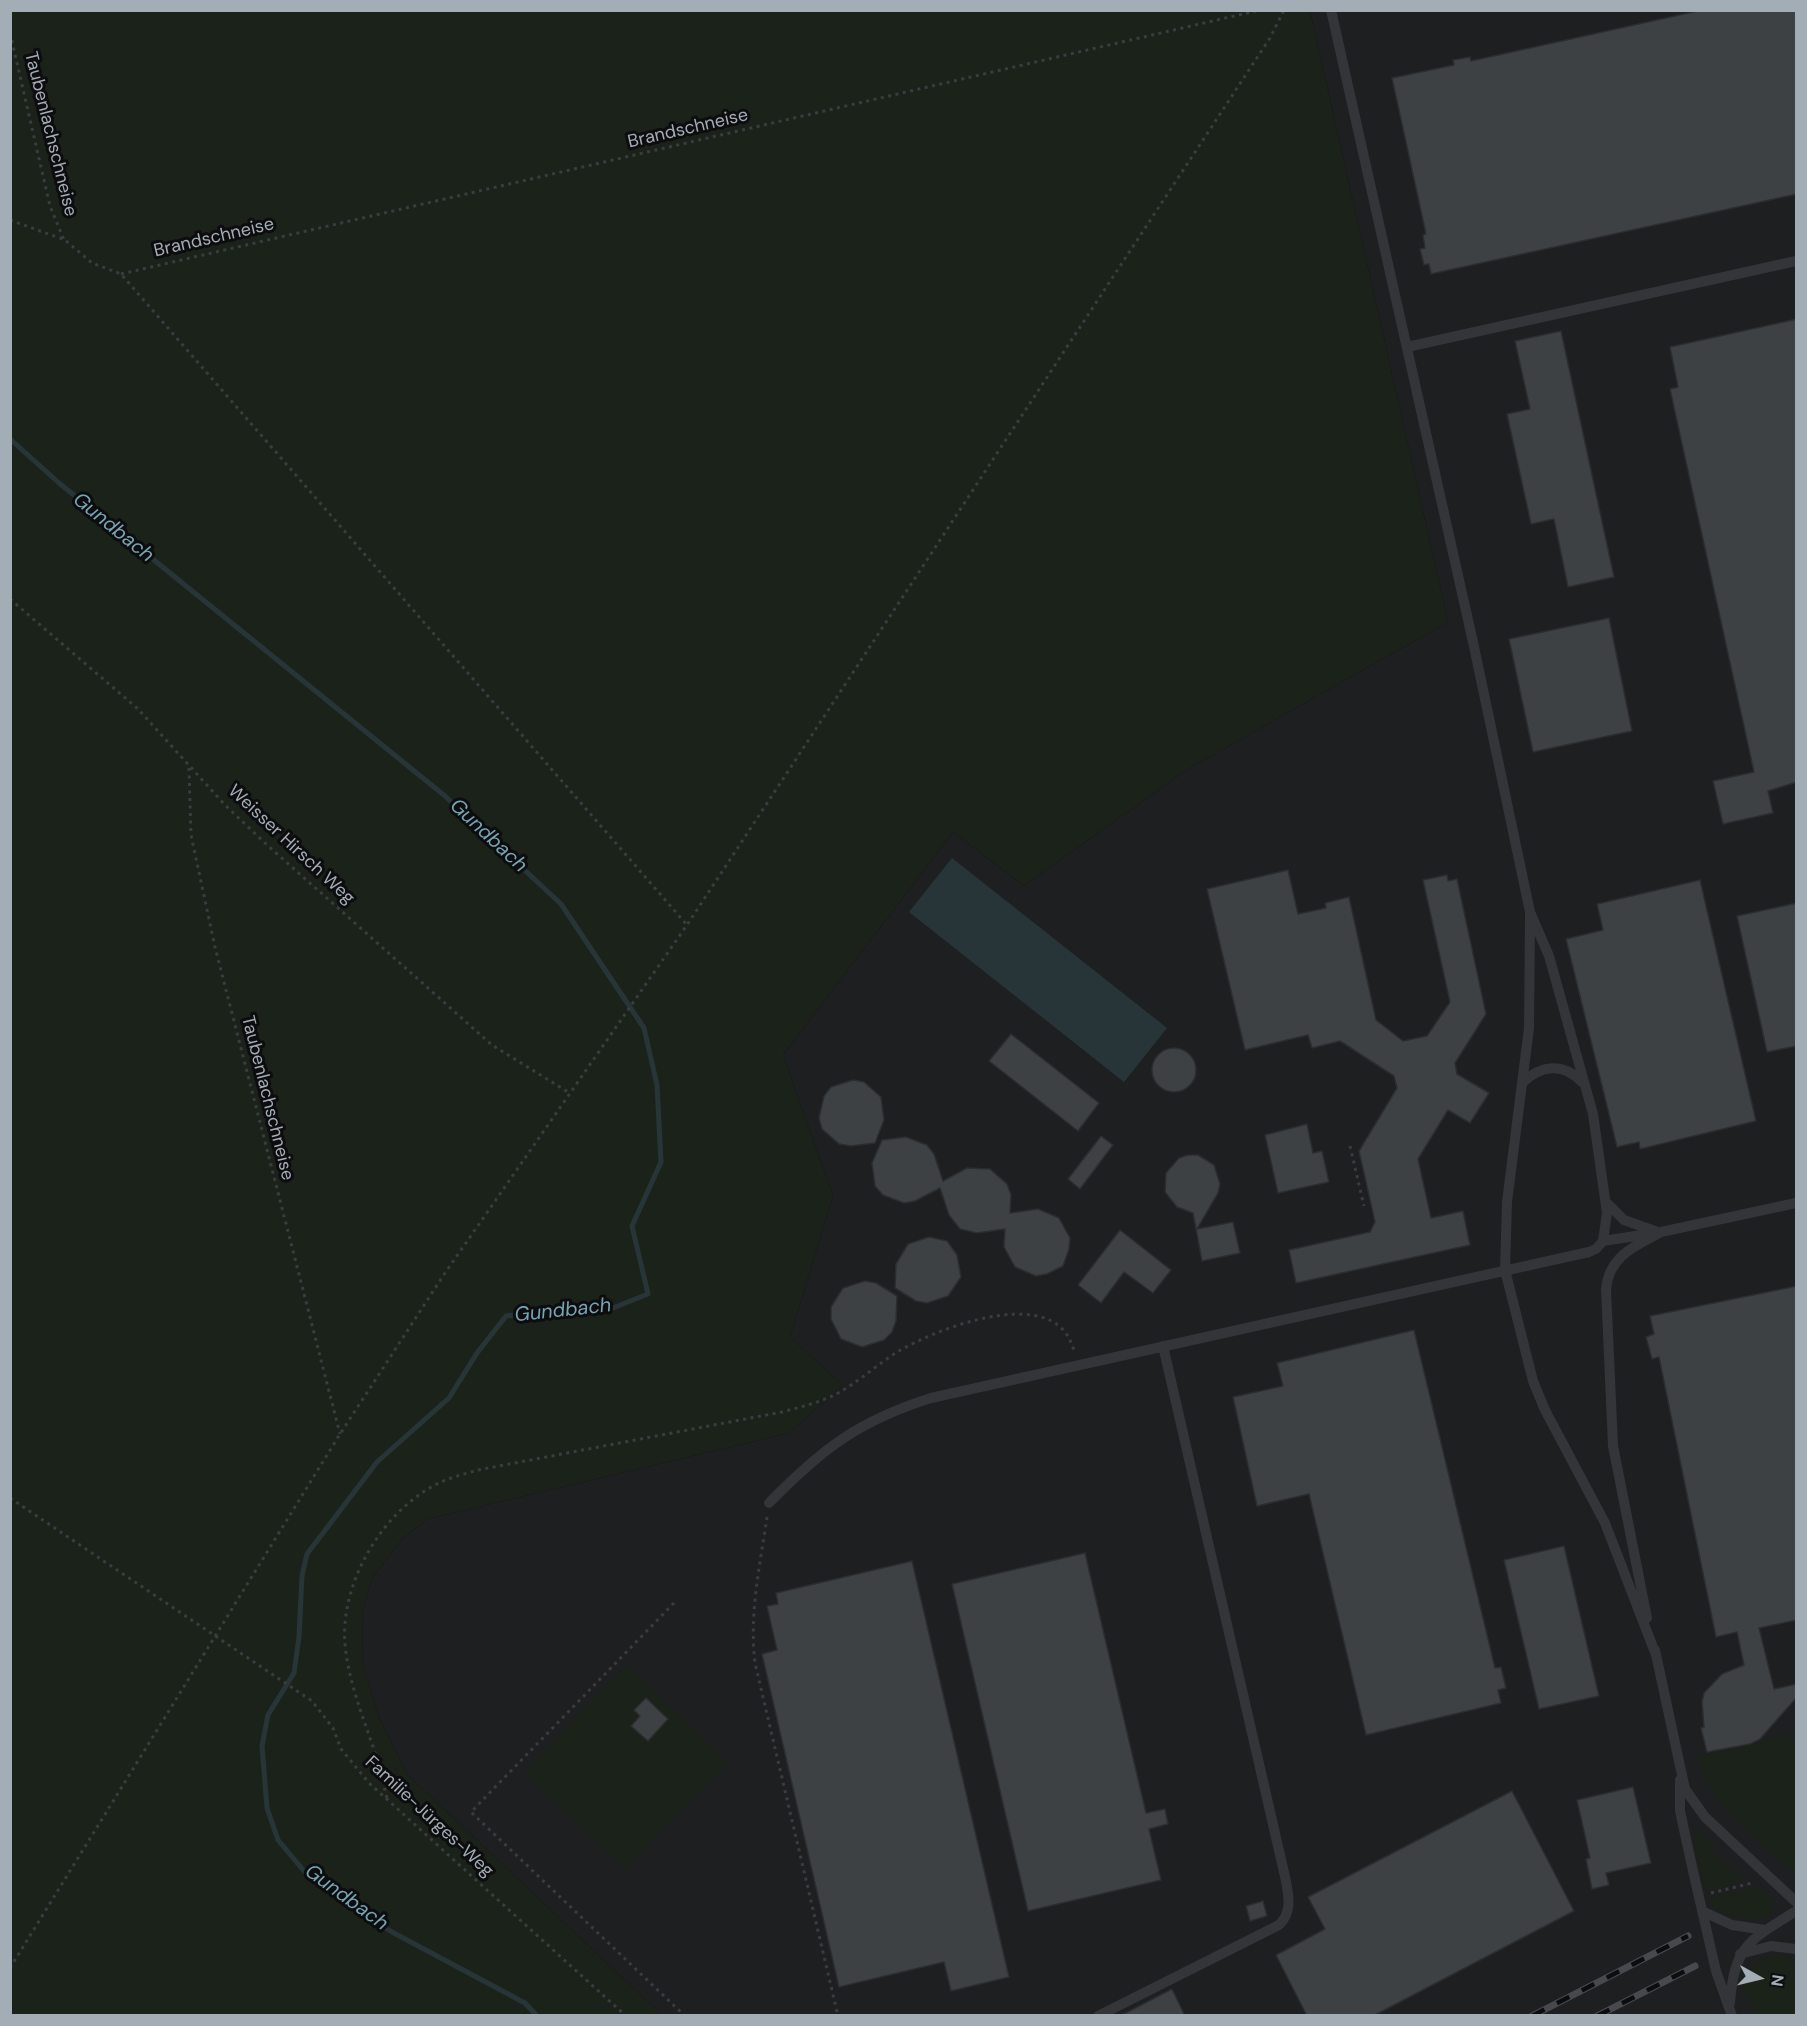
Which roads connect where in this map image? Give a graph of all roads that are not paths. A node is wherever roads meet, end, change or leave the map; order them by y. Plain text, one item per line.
1 (1331, 10) edge
2 (1797, 261) edge
3 (1407, 347) junction
4 (1530, 912) junction
5 (1522, 1083) junction
6 (1585, 1085) junction
7 (1606, 1202) junction
8 (1797, 1203) edge
9 (1661, 1232) junction
10 (1603, 1241) junction
11 (1505, 1270) junction
12 (1163, 1346) junction
13 (769, 1503) road end
14 (1656, 1655) junction
15 (1680, 1774) junction
16 (1797, 1902) edge
17 (1702, 1911) junction
18 (1797, 1911) edge
19 (1765, 1930) junction
20 (1797, 1949) edge
21 (1740, 1954) junction
22 (1731, 2011) edge
23 (1098, 2016) edge

1 - 3 lane
2 - 3 lane
3 - 4 lane
4 - 5 lane
4 - 6 lane
5 - 6 lane
5 - 11 lane
6 - 7 lane
7 - 9 lane
7 - 10 lane
8 - 9 lane
9 - 10 lane
9 - 14 lane
10 - 11 lane
11 - 12 lane
11 - 14 lane
12 - 13 lane
12 - 23 lane
14 - 15 lane
15 - 16 lane
15 - 17 lane
17 - 19 lane
17 - 22 lane
18 - 19 lane
19 - 21 lane
20 - 21 lane
21 - 22 lane

